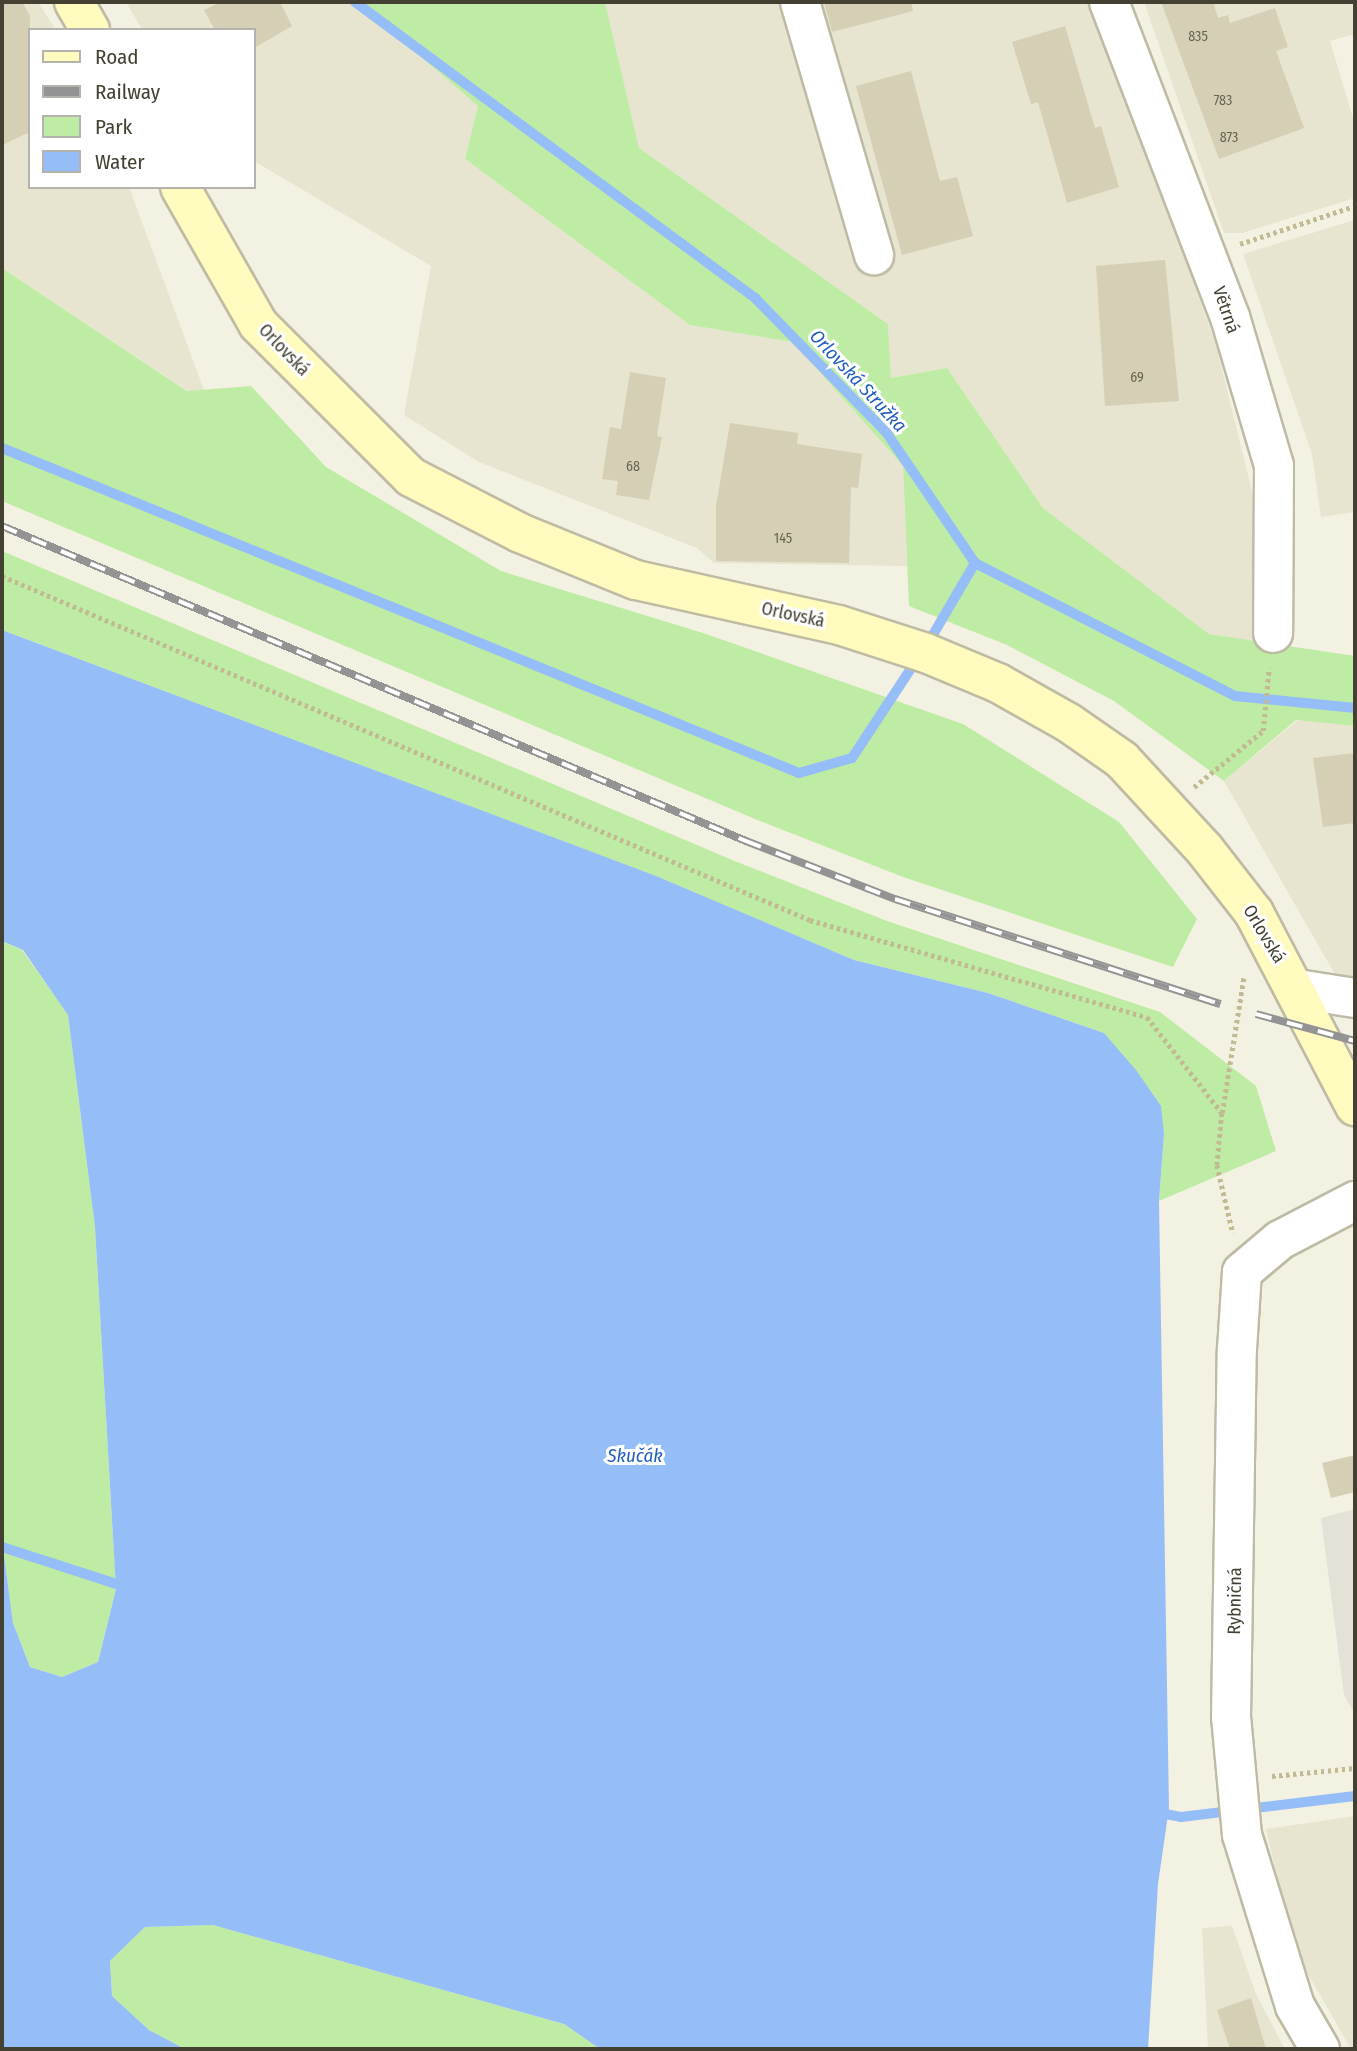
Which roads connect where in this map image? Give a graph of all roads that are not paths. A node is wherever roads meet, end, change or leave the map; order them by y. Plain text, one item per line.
1 (74, 2) edge
2 (800, 2) edge
3 (1109, 2) edge
4 (89, 28) edge
5 (181, 189) edge
6 (874, 255) dead end
7 (1273, 633) road end
8 (1297, 989) junction
9 (1355, 998) edge
10 (1355, 1105) edge
11 (1355, 1201) edge
12 (1320, 2049) edge

1 - 4 main road
2 - 6 street
3 - 7 street, Větrná
5 - 8 main road, Orlovská
8 - 9 street
8 - 10 main road, Orlovská
11 - 12 street, Rybničná

